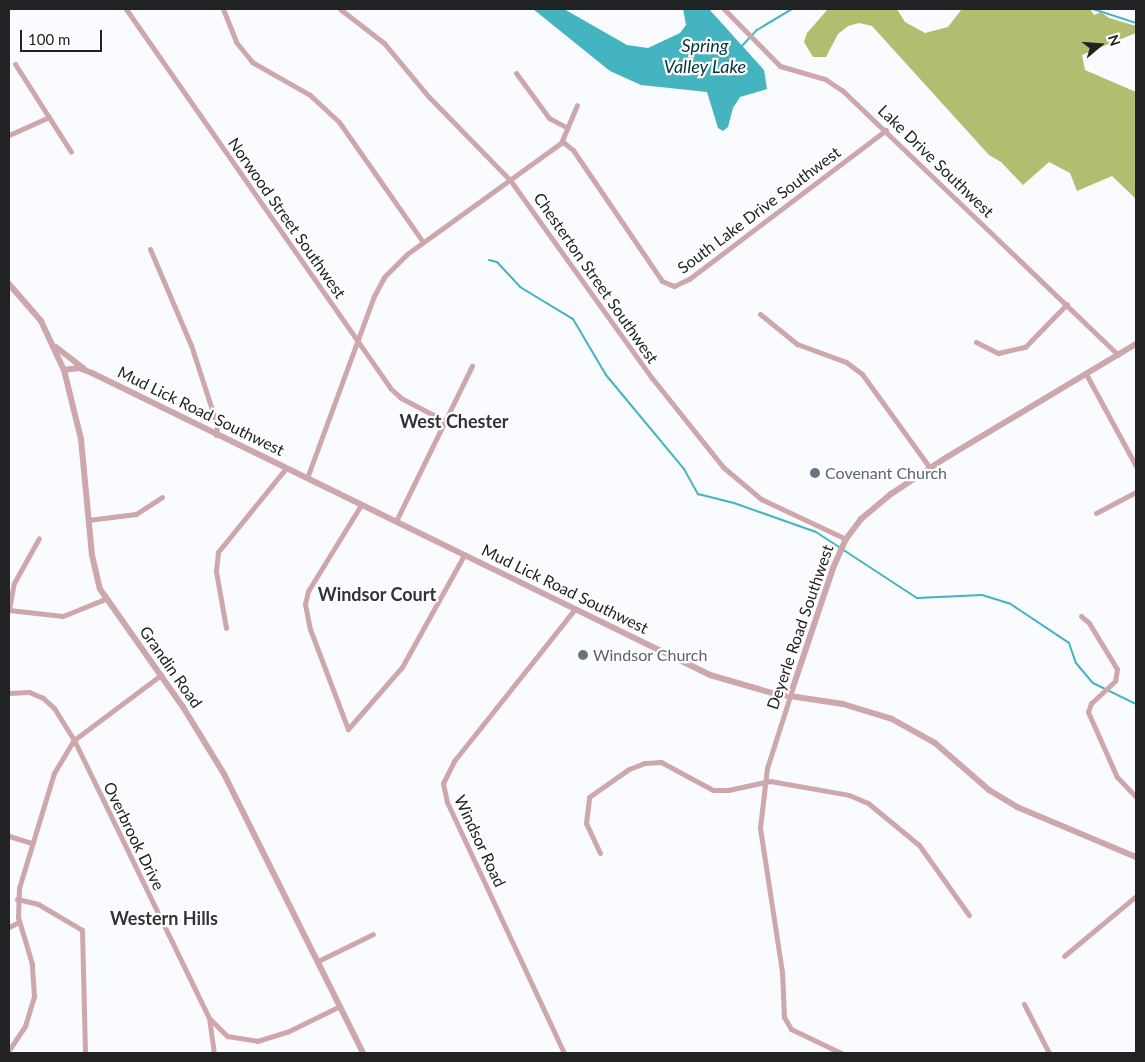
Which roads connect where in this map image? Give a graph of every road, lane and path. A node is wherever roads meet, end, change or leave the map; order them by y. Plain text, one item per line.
1 (126, 9) edge
2 (223, 9) edge
3 (340, 9) edge
4 (724, 9) edge
5 (15, 64) dead end
6 (516, 73) dead end
7 (577, 105) dead end
8 (49, 117) junction
9 (568, 128) junction
10 (886, 130) junction
11 (9, 136) edge
12 (563, 142) junction
13 (71, 152) dead end
14 (510, 180) junction
15 (423, 242) junction
16 (150, 249) dead end
17 (9, 284) edge
18 (1067, 304) junction
19 (760, 314) dead end
20 (357, 341) junction
21 (976, 342) dead end
22 (1136, 344) edge
23 (55, 346) junction
24 (1118, 354) junction
25 (472, 366) dead end
26 (64, 370) junction
27 (85, 370) junction
28 (1086, 374) junction
29 (445, 421) junction
30 (216, 435) junction
31 (1136, 466) edge
32 (286, 468) junction
33 (930, 468) junction
34 (307, 478) junction
35 (1136, 492) edge
36 (162, 497) dead end
37 (361, 504) junction
38 (1096, 513) dead end
39 (88, 520) junction
40 (396, 521) junction
41 (39, 538) dead end
42 (846, 539) junction
43 (464, 555) junction
44 (105, 599) junction
45 (575, 609) junction
46 (9, 610) edge
47 (1081, 616) dead end
48 (226, 628) dead end
49 (161, 675) junction
50 (9, 693) edge
51 (790, 696) junction
52 (74, 740) junction
53 (764, 781) junction
54 (1136, 797) edge
55 (9, 836) edge
56 (32, 843) junction
57 (600, 853) dead end
58 (1135, 854) edge
59 (1136, 896) edge
60 (18, 898) junction
61 (969, 915) dead end
62 (19, 922) junction
63 (9, 927) edge
64 (374, 934) dead end
65 (1064, 956) dead end
66 (318, 961) junction
67 (1024, 1004) dead end
68 (340, 1006) junction
69 (209, 1018) junction
70 (9, 1050) edge
71 (85, 1053) edge
72 (214, 1053) edge
73 (362, 1053) edge
74 (564, 1053) edge
75 (841, 1053) edge
76 (1050, 1053) edge

1 - 20 street, Norwood Street Southwest
2 - 15 street
3 - 14 street, Chesterton Street Southwest
4 - 10 street, Lake Drive Southwest
5 - 8 street
6 - 9 street
7 - 9 street
8 - 11 street
8 - 13 street
9 - 12 street
10 - 12 street, South Lake Drive Southwest
10 - 18 street, Lake Drive Southwest
12 - 14 street
14 - 15 street
14 - 42 street, Chesterton Street Southwest
15 - 20 street
16 - 30 street
17 - 23 street, Grandin Road
18 - 21 street
18 - 24 street, Lake Drive Southwest
19 - 33 street
20 - 29 street, Norwood Street Southwest
20 - 34 street
22 - 24 street, Deyerle Road Southwest
23 - 26 street, Grandin Road
23 - 27 street
24 - 28 street, Deyerle Road Southwest
25 - 29 street
26 - 27 street, Mud Lick Road Southwest
26 - 39 street, Grandin Road
27 - 30 street, Mud Lick Road Southwest
28 - 31 street
28 - 33 street, Deyerle Road Southwest
29 - 40 street
30 - 32 street, Mud Lick Road Southwest
32 - 34 street, Mud Lick Road Southwest
32 - 48 street
33 - 42 street, Deyerle Road Southwest
34 - 37 street, Mud Lick Road Southwest
35 - 38 street
36 - 39 street
37 - 40 street, Mud Lick Road Southwest
37 - 43 street
39 - 44 street, Grandin Road
40 - 43 street, Mud Lick Road Southwest
41 - 46 street
42 - 51 street, Deyerle Road Southwest
43 - 45 street, Mud Lick Road Southwest
44 - 46 street
44 - 49 street, Grandin Road
45 - 51 street, Mud Lick Road Southwest
45 - 74 street, Windsor Road
47 - 54 street
49 - 52 street
49 - 66 street, Grandin Road
50 - 52 street, Overbrook Drive
51 - 53 street, Deyerle Road Southwest
51 - 58 street, Mud Lick Road Southwest
52 - 56 street
52 - 69 street, Overbrook Drive
53 - 57 street
53 - 61 street
53 - 75 street, Deyerle Road Southwest
55 - 56 street
56 - 60 street
59 - 65 street
60 - 62 street
60 - 71 street
62 - 63 street
62 - 70 street
64 - 66 street
66 - 68 street, Grandin Road
67 - 76 street
68 - 69 street
68 - 73 street, Grandin Road
69 - 72 street, Overbrook Drive

